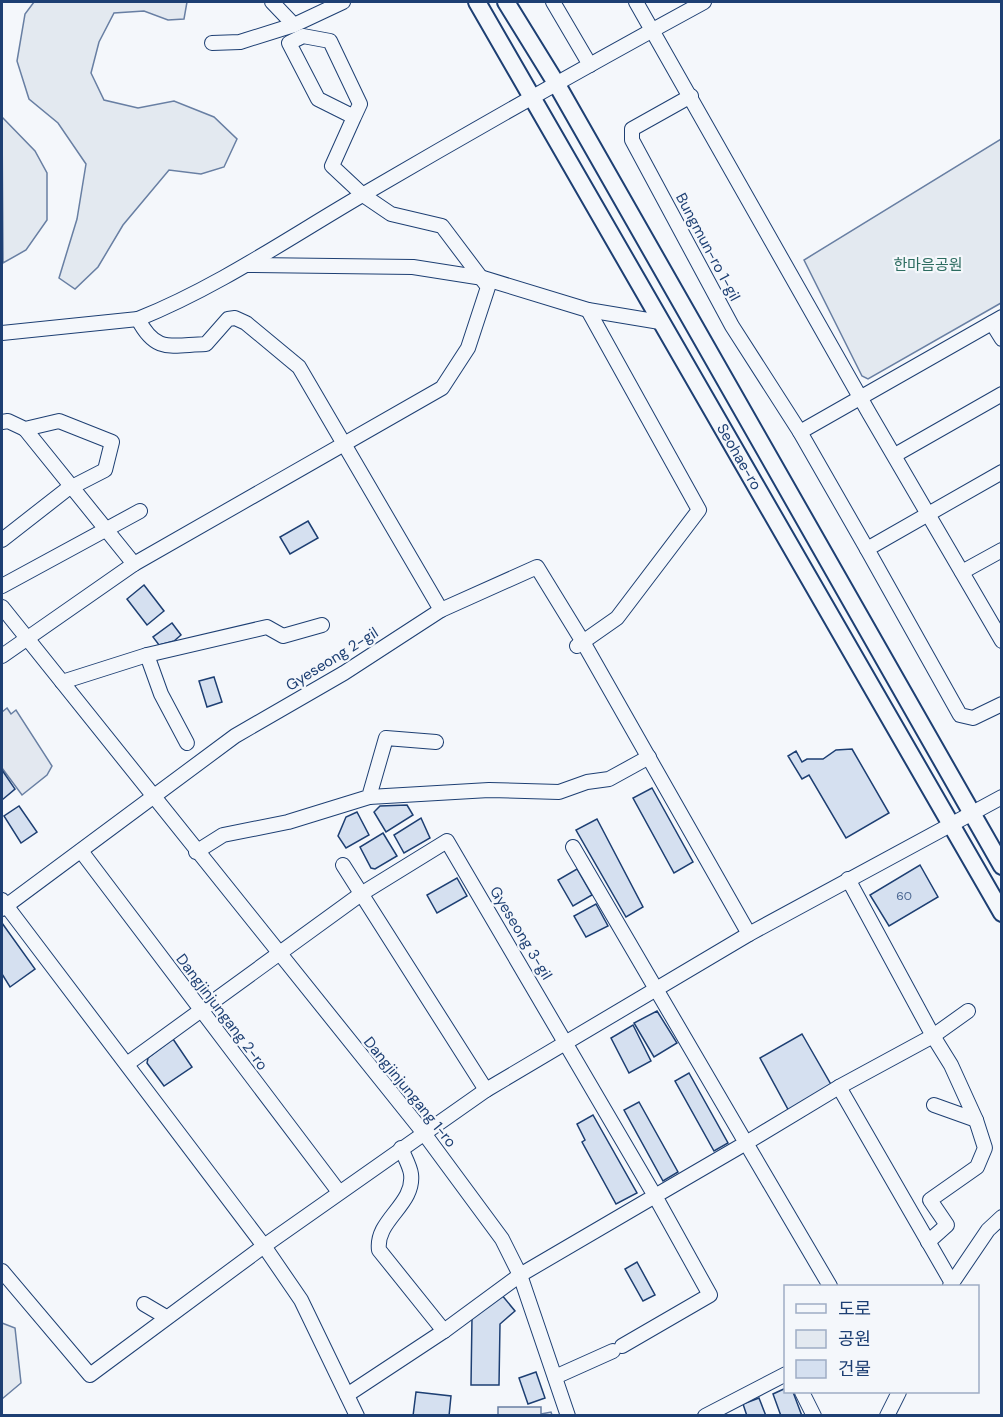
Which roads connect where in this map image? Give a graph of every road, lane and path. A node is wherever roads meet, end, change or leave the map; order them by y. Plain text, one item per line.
1 (272, 2) edge
2 (343, 2) edge
3 (477, 2) edge
4 (506, 2) edge
5 (553, 2) edge
6 (636, 2) edge
7 (704, 2) edge
8 (294, 25) junction
9 (653, 30) junction
10 (212, 43) dead end
11 (590, 65) junction
12 (556, 83) junction
13 (691, 96) junction
14 (533, 97) junction
15 (354, 117) junction
16 (363, 195) junction
17 (247, 265) junction
18 (483, 278) junction
19 (588, 310) junction
20 (138, 319) junction
21 (997, 320) edge
22 (660, 322) junction
23 (2, 333) edge
24 (1002, 339) edge
25 (1002, 394) edge
26 (860, 398) junction
27 (2, 422) edge
28 (25, 429) junction
29 (800, 432) junction
30 (345, 446) junction
31 (895, 455) junction
32 (1002, 472) edge
33 (71, 488) junction
34 (140, 511) dead end
35 (928, 513) junction
36 (108, 529) junction
37 (2, 540) edge
38 (867, 549) junction
39 (1002, 550) edge
40 (134, 564) junction
41 (962, 572) junction
42 (2, 586) edge
43 (2, 607) edge
44 (441, 610) junction
45 (322, 624) dead end
46 (999, 632) edge
47 (25, 638) junction
48 (579, 645) junction
49 (147, 655) junction
50 (2, 656) edge
51 (62, 682) junction
52 (1002, 704) edge
53 (187, 742) dead end
54 (436, 742) dead end
55 (649, 757) junction
56 (156, 797) junction
57 (369, 797) junction
58 (1002, 798) edge
59 (971, 814) junction
60 (950, 826) junction
61 (573, 847) dead end
62 (81, 851) junction
63 (196, 852) junction
64 (343, 865) dead end
65 (1002, 866) edge
66 (848, 879) junction
67 (361, 894) junction
68 (3, 904) edge
69 (1002, 913) edge
70 (749, 934) junction
71 (279, 955) junction
72 (655, 988) junction
73 (199, 1011) junction
74 (968, 1011) dead end
75 (933, 1036) junction
76 (567, 1042) junction
77 (127, 1064) junction
78 (838, 1087) junction
79 (486, 1090) junction
80 (934, 1105) dead end
81 (976, 1120) junction
82 (423, 1132) junction
83 (746, 1143) junction
84 (401, 1148) junction
85 (339, 1192) junction
86 (655, 1196) junction
87 (1002, 1218) edge
88 (928, 1242) junction
89 (264, 1246) junction
90 (2, 1271) edge
91 (520, 1275) junction
92 (829, 1285) edge
93 (951, 1285) edge
94 (144, 1304) dead end
95 (166, 1317) junction
96 (444, 1330) junction
97 (784, 1375) edge
98 (555, 1377) junction
99 (802, 1393) edge
100 (898, 1393) edge
101 (347, 1395) junction
102 (357, 1416) edge
103 (568, 1416) edge
104 (705, 1416) edge
105 (814, 1416) edge
106 (887, 1416) edge

1 - 8 street
2 - 8 street
3 - 14 main road, Seohae-ro
4 - 12 main road, Seohae-ro
5 - 11 street
6 - 9 street
7 - 9 street
8 - 10 street
9 - 11 street
9 - 13 street
11 - 12 street
12 - 14 street
12 - 59 main road, Seohae-ro
13 - 26 street
13 - 29 street, Bungmun-ro 1-gil
14 - 16 street
14 - 22 main road, Seohae-ro
15 - 15 street
15 - 16 street
16 - 17 street
16 - 18 street
17 - 18 street
17 - 20 street
18 - 19 street
18 - 30 street
19 - 22 street
19 - 48 street
20 - 23 street
20 - 30 street
21 - 24 street
21 - 26 street
22 - 60 main road, Seohae-ro
25 - 31 street
26 - 29 street
26 - 31 street
27 - 28 street
28 - 33 street
28 - 33 street
29 - 38 street, Bungmun-ro 1-gil
30 - 40 street
30 - 44 street
31 - 35 street
32 - 35 street
33 - 36 street
33 - 37 street
34 - 36 street
35 - 38 street
35 - 41 street
36 - 40 street
36 - 42 street
38 - 52 street, Bungmun-ro 1-gil
39 - 41 street
40 - 47 street
41 - 46 street
43 - 47 street, Dangjinjungang 1-ro
44 - 48 street, Gyeseong 2-gil
44 - 56 street, Gyeseong 2-gil
45 - 49 street
47 - 50 street
47 - 51 street, Dangjinjungang 1-ro
48 - 55 street
49 - 51 street
49 - 53 street
51 - 56 street, Dangjinjungang 1-ro
54 - 57 street
55 - 57 street
55 - 70 street
56 - 62 street
56 - 63 street, Dangjinjungang 1-ro
57 - 63 street
58 - 59 street
59 - 60 street
59 - 65 main road, Seohae-ro
60 - 66 street
60 - 69 main road, Seohae-ro
61 - 72 street
62 - 68 street
62 - 73 street, Dangjinjungang 2-ro
63 - 71 street, Dangjinjungang 1-ro
64 - 67 street
66 - 70 street
66 - 75 street
67 - 71 street
67 - 76 street, Gyeseong 3-gil
67 - 79 street
68 - 77 street
70 - 72 street
71 - 73 street
71 - 82 street, Dangjinjungang 1-ro
72 - 76 street
72 - 83 street
73 - 77 street
73 - 85 street, Dangjinjungang 2-ro
74 - 75 street
75 - 78 street
75 - 81 street
76 - 79 street
76 - 86 street, Gyeseong 3-gil
77 - 89 street
78 - 83 street
78 - 88 street
79 - 82 street
80 - 81 street
81 - 88 street
82 - 84 street
82 - 91 street, Dangjinjungang 1-ro
83 - 86 street
83 - 92 street
84 - 85 street
84 - 96 street
85 - 89 street
86 - 91 street
86 - 98 street, Gyeseong 3-gil
87 - 93 street
88 - 93 street
89 - 95 street
89 - 101 street
90 - 95 street
91 - 96 street
91 - 98 street, Dangjinjungang 1-ro
94 - 95 street
96 - 101 street
97 - 104 street
98 - 103 street, Dangjinjungang 1-ro
99 - 105 street
100 - 106 street
101 - 102 street

